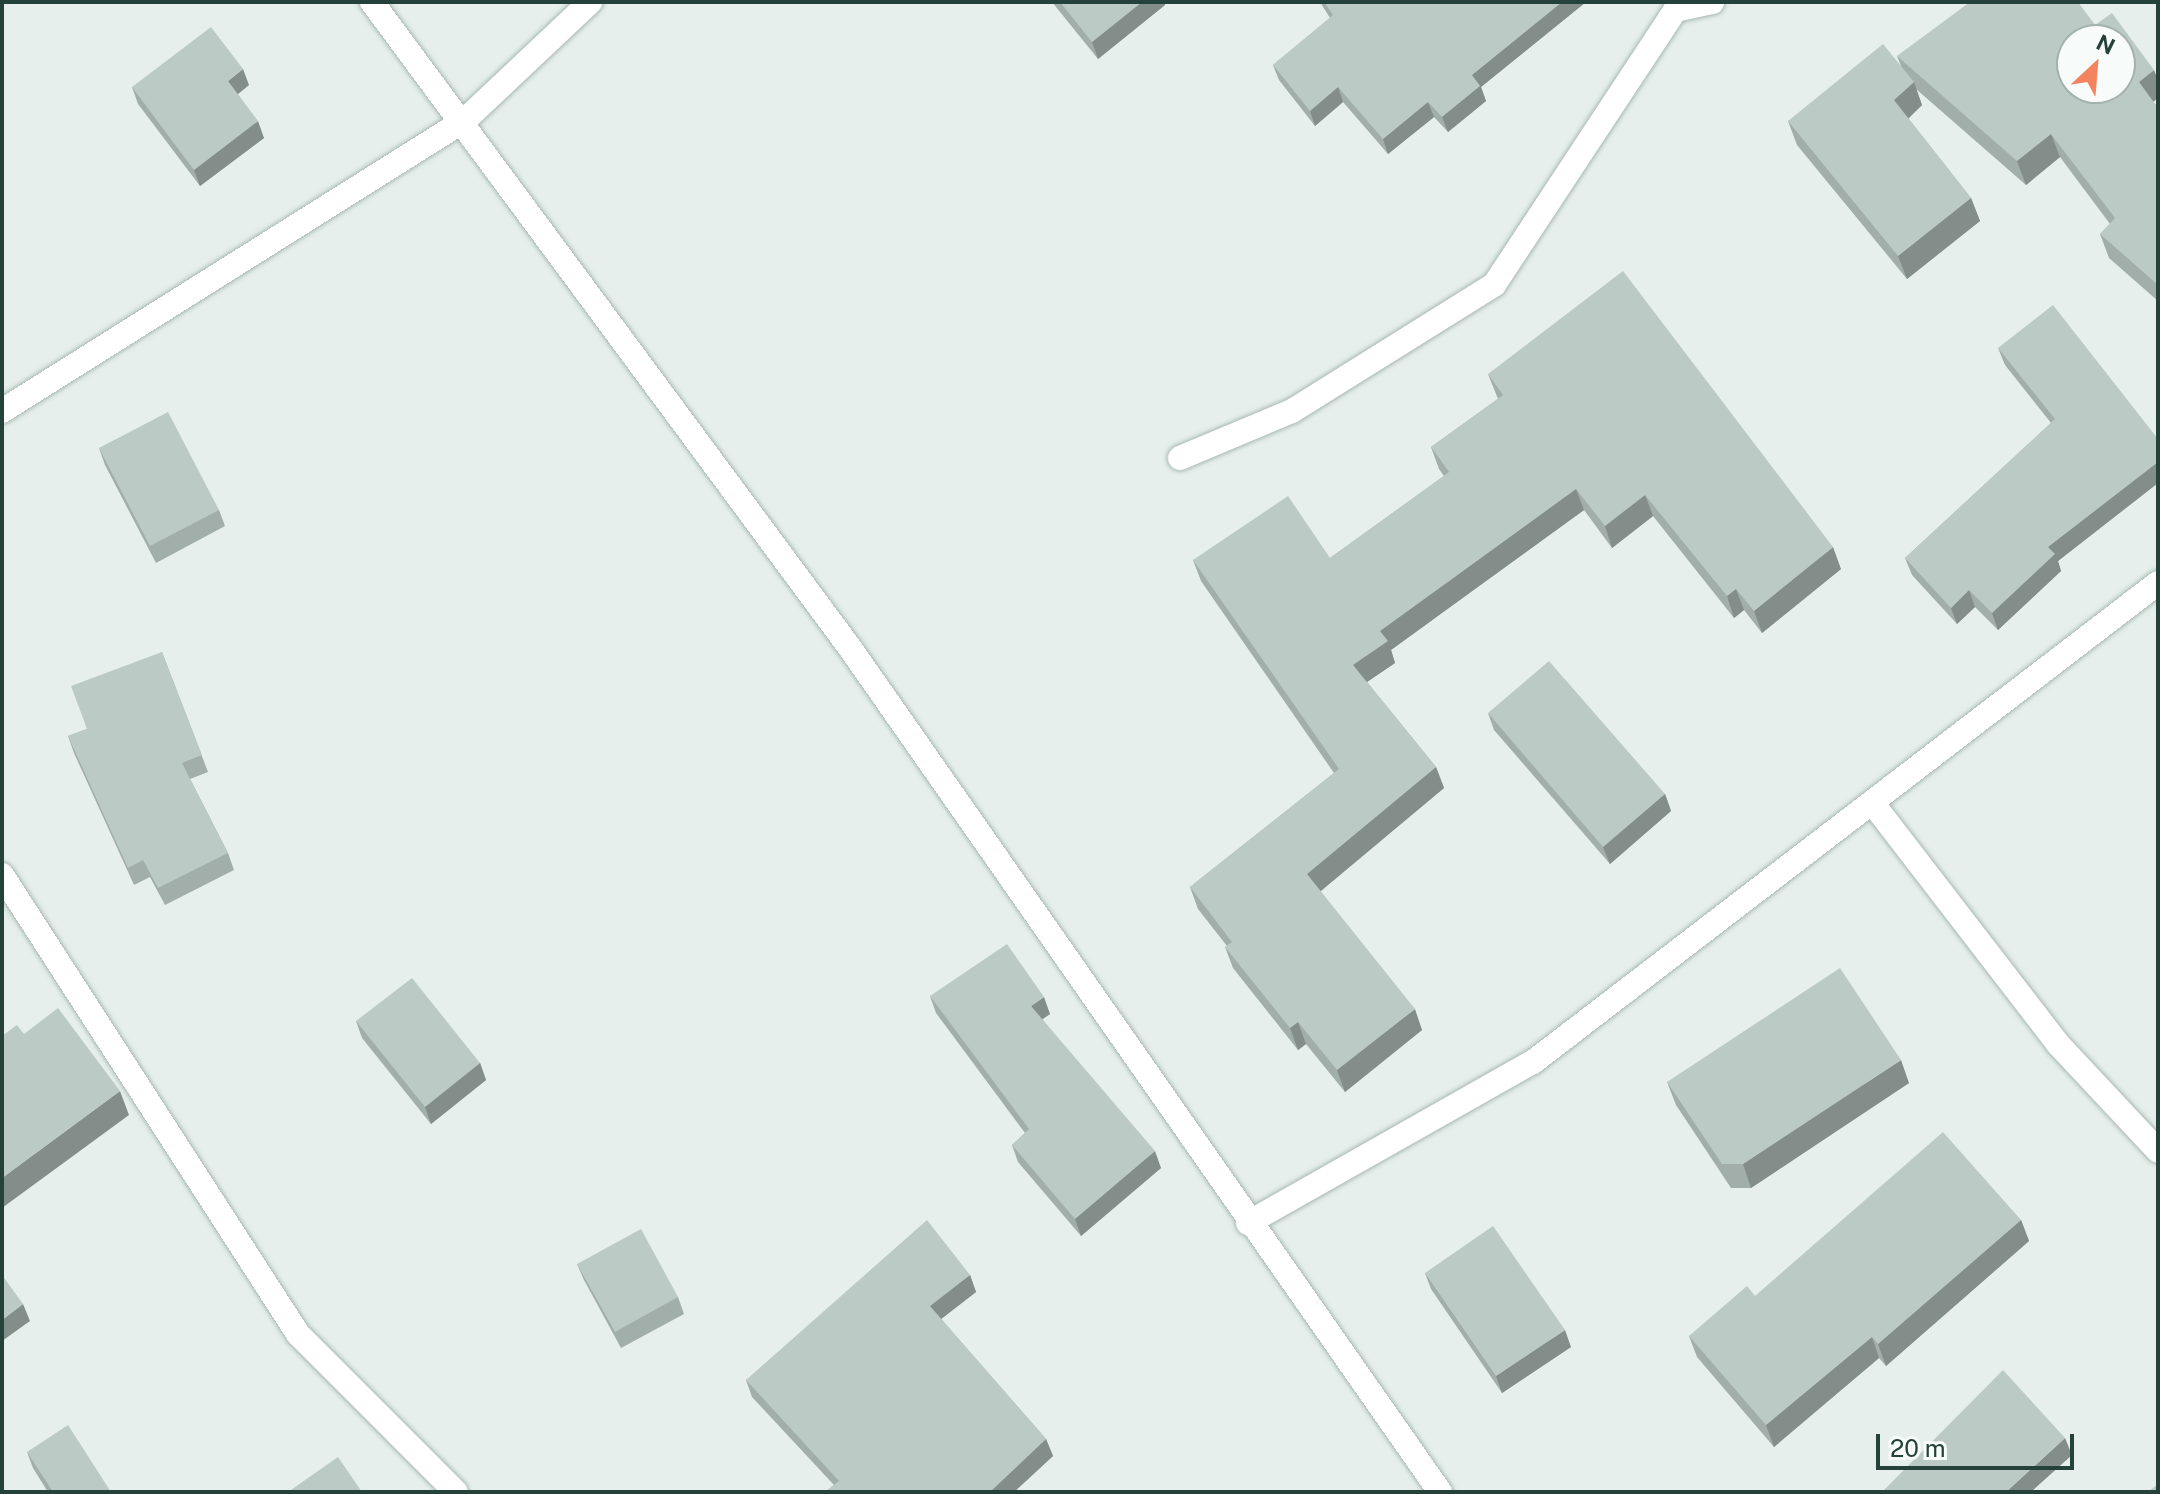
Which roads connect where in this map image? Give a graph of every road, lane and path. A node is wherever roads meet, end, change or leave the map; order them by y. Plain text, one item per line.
1 (372, 2) edge
2 (590, 2) edge
3 (1712, 2) edge
4 (465, 120) junction
5 (2, 411) edge
6 (1180, 458) dead end
7 (2158, 583) edge
8 (1874, 805) junction
9 (2, 875) edge
10 (2158, 1151) edge
11 (1248, 1223) junction
12 (456, 1492) edge
13 (1440, 1492) edge

1 - 4 street
2 - 4 street
3 - 6 street
4 - 5 street
4 - 11 street
7 - 8 street
8 - 10 street
8 - 11 street
9 - 12 street
11 - 13 street

